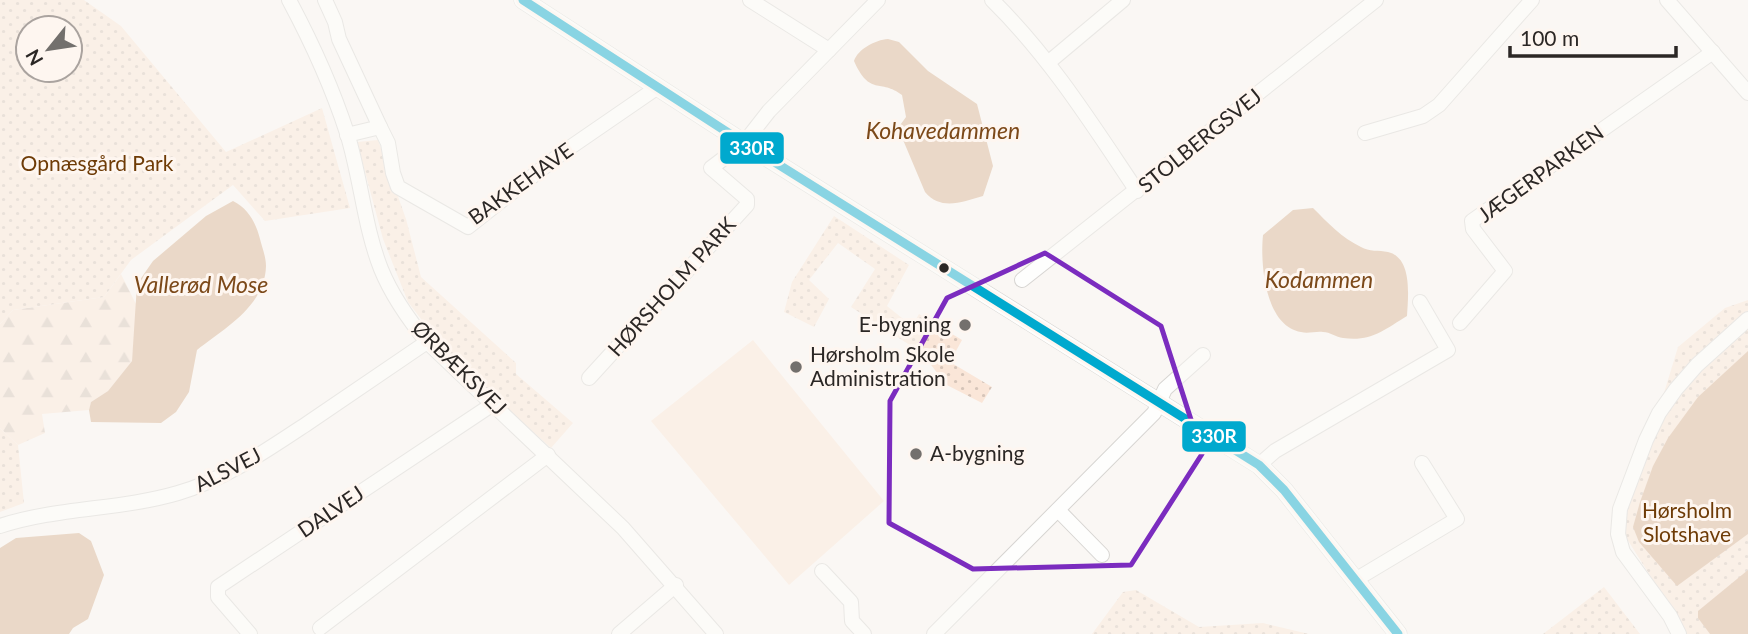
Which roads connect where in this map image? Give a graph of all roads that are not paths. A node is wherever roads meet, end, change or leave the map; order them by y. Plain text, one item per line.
1 (289, 0) edge
2 (324, 0) edge
3 (523, 0) edge
4 (750, 0) edge
5 (878, 0) edge
6 (992, 0) edge
7 (1123, 0) edge
8 (1376, 0) edge
9 (1532, 0) edge
10 (1667, 0) edge
11 (829, 50) junction
12 (1713, 52) junction
13 (1049, 62) junction
14 (658, 87) junction
15 (1748, 93) edge
16 (380, 127) junction
17 (1365, 133) dead end
18 (347, 135) junction
19 (744, 143) junction
20 (1137, 191) junction
21 (1022, 280) dead end
22 (1420, 302) dead end
23 (1748, 319) edge
24 (1460, 323) dead end
25 (427, 342) junction
26 (1203, 355) dead end
27 (589, 378) dead end
28 (1160, 402) junction
29 (494, 404) junction
30 (548, 455) junction
31 (1422, 463) dead end
32 (1259, 464) junction
33 (1058, 510) junction
34 (0, 526) edge
35 (1102, 555) dead end
36 (822, 571) dead end
37 (1355, 580) junction
38 (676, 585) junction
39 (320, 628) dead end
40 (250, 634) edge
41 (619, 634) edge
42 (716, 634) edge
43 (864, 634) edge
44 (934, 634) edge
45 (1398, 634) edge
46 (1679, 634) edge

1 - 18 street, ØRBÆKSVEJ
2 - 16 street, BAKKEHAVE
3 - 14 main road
4 - 11 street
5 - 11 street
6 - 13 street
7 - 13 street
8 - 20 street, STOLBERGSVEJ
9 - 17 street
10 - 12 street
11 - 19 street
12 - 15 street
12 - 24 street, JÆGERPARKEN
13 - 20 street
14 - 16 street, BAKKEHAVE
14 - 19 main road
16 - 18 street
18 - 25 street, ØRBÆKSVEJ
19 - 27 street, HØRSHOLM PARK
19 - 28 main road
20 - 21 street, STOLBERGSVEJ
22 - 32 street
23 - 46 street
25 - 29 street, ØRBÆKSVEJ
25 - 34 street, ALSVEJ
26 - 28 street
28 - 32 main road
28 - 33 street
29 - 30 street, ØRBÆKSVEJ
29 - 40 street, DALVEJ
30 - 38 street, ØRBÆKSVEJ
30 - 39 street
31 - 37 street
32 - 37 main road
33 - 35 street
33 - 44 street
36 - 43 street
37 - 45 main road
38 - 41 street
38 - 42 street, ØRBÆKSVEJ

